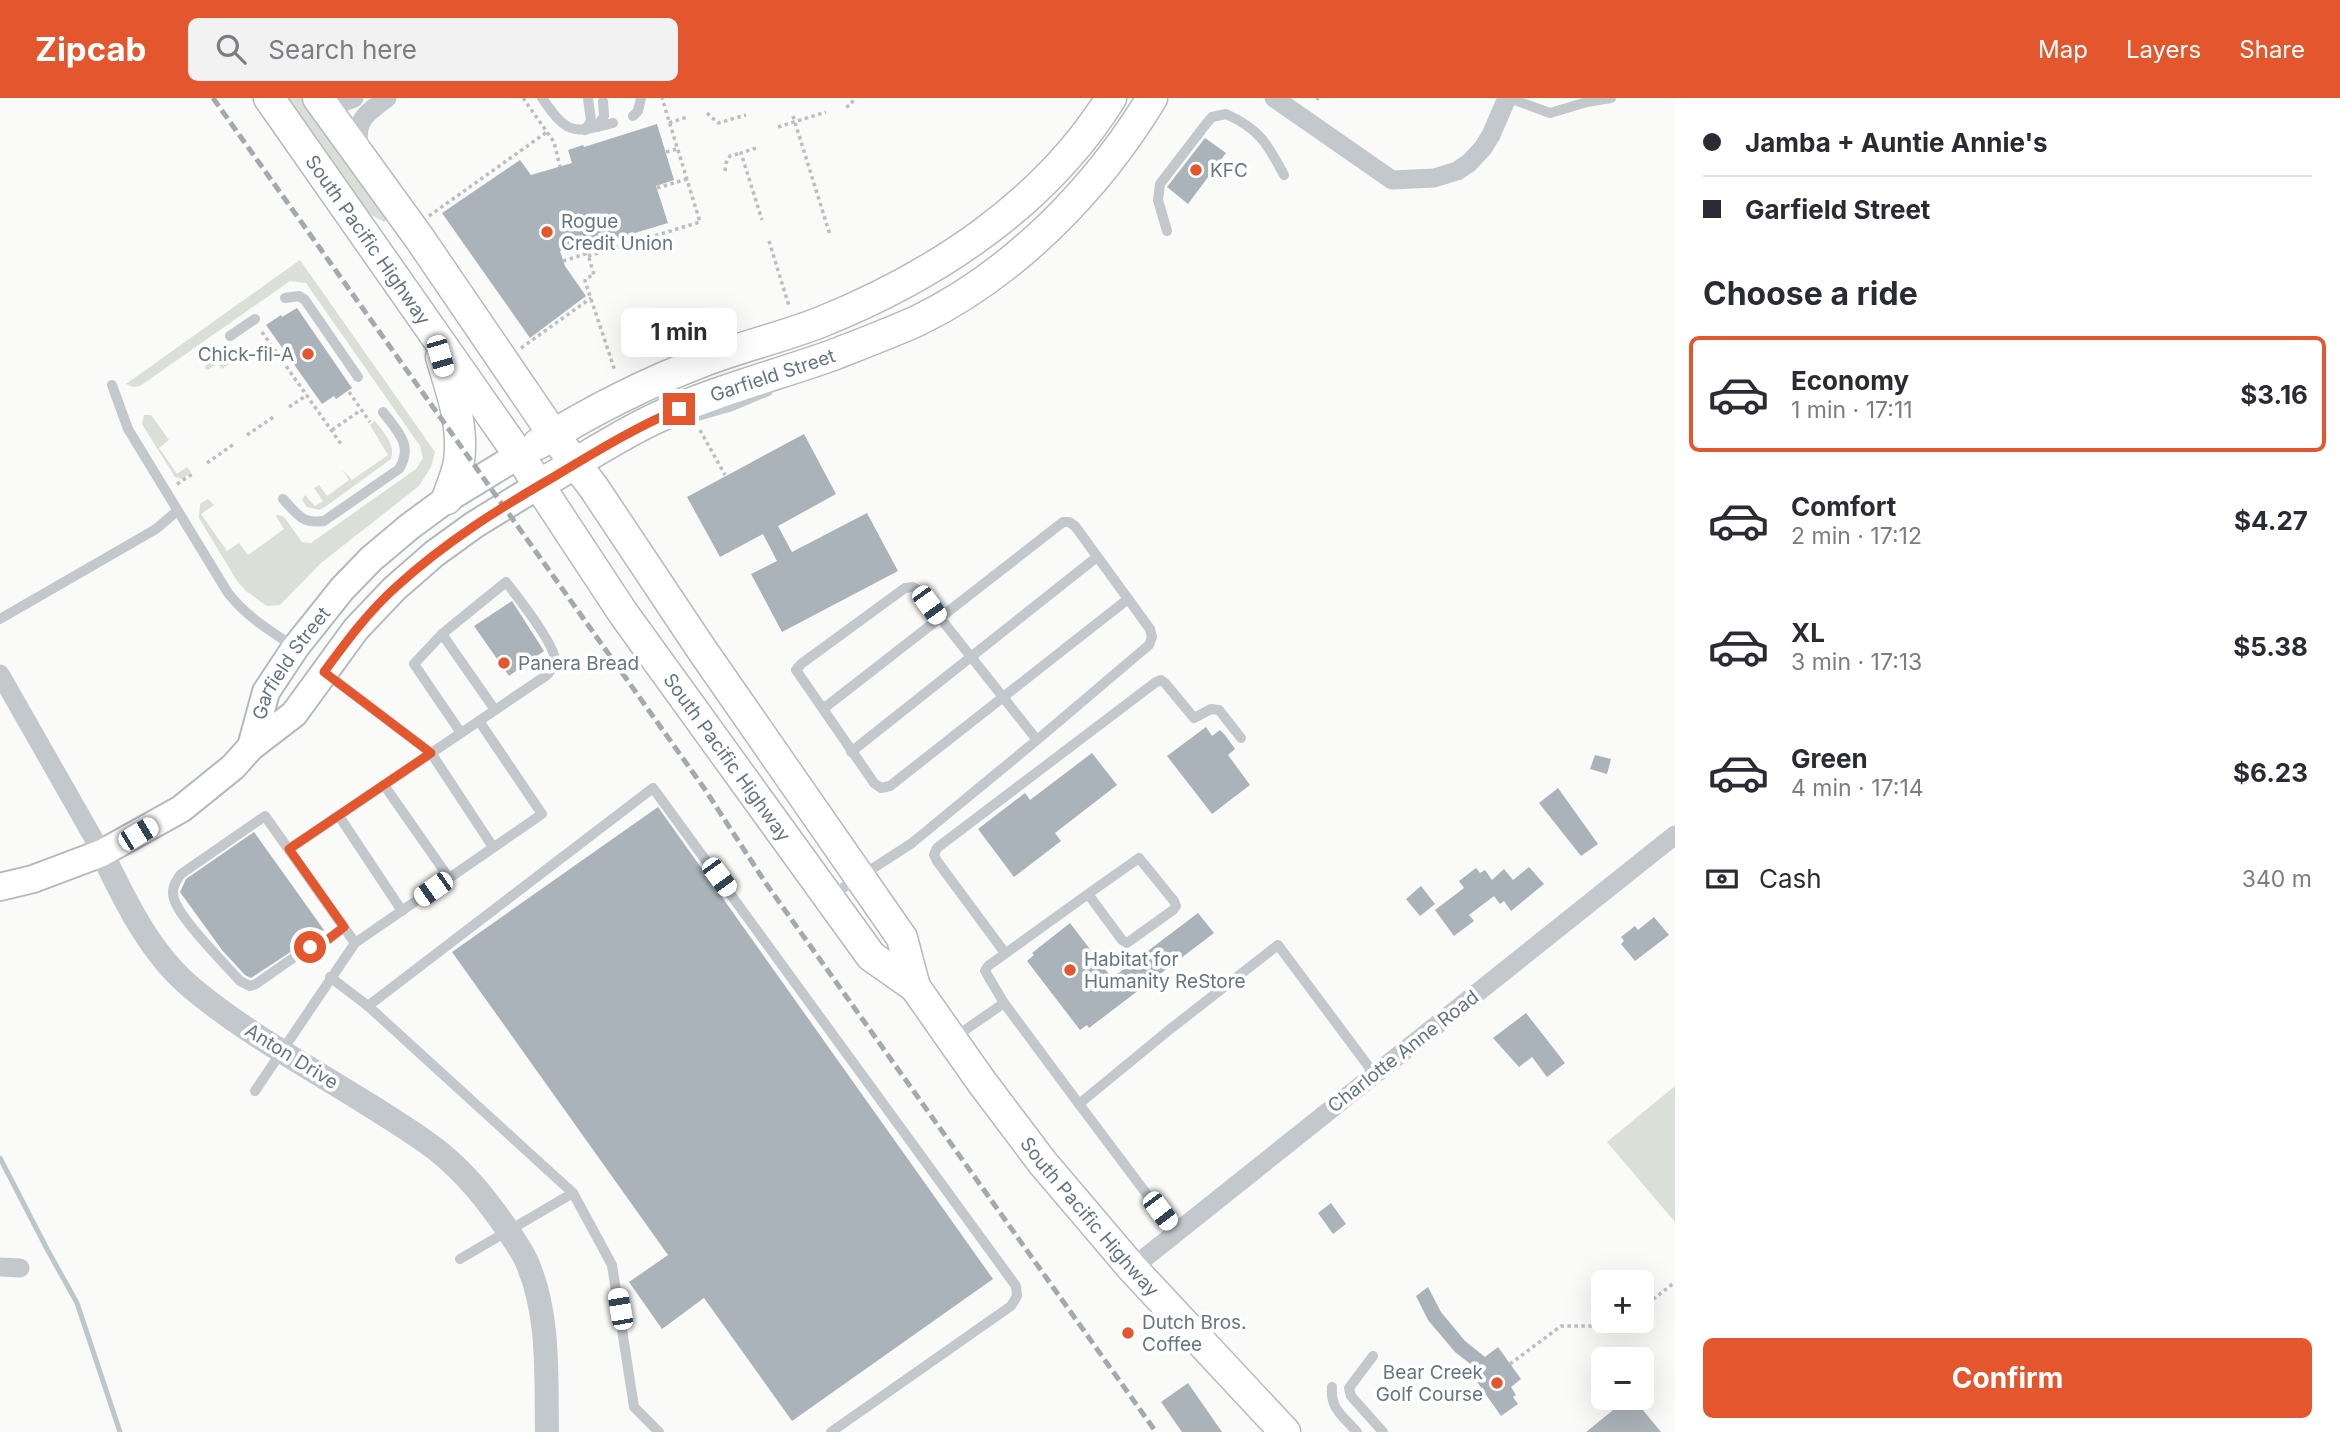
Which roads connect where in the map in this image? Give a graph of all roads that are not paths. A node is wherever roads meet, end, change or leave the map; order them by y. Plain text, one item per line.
1 (269, 98) edge
2 (318, 98) edge
3 (329, 98) edge
4 (354, 98) edge
5 (387, 98) edge
6 (542, 98) edge
7 (588, 98) edge
8 (641, 98) edge
9 (1111, 98) edge
10 (1152, 98) edge
11 (1274, 98) edge
12 (1508, 98) edge
13 (1543, 98) edge
14 (1611, 98) edge
15 (1588, 100) edge
16 (603, 101) dead end
17 (1538, 109) junction
18 (633, 116) dead end
19 (613, 122) dead end
20 (597, 127) junction
21 (585, 130) junction
22 (363, 162) junction
23 (1284, 175) dead end
24 (1167, 231) dead end
25 (285, 298) dead end
26 (255, 319) dead end
27 (432, 330) junction
28 (230, 336) dead end
29 (358, 377) dead end
30 (112, 385) dead end
31 (383, 412) dead end
32 (553, 434) junction
33 (519, 454) junction
34 (577, 463) junction
35 (539, 485) junction
36 (282, 499) dead end
37 (447, 499) junction
38 (177, 511) junction
39 (1097, 557) junction
40 (1128, 599) junction
41 (0, 619) edge
42 (939, 619) junction
43 (442, 634) junction
44 (295, 648) junction
45 (970, 657) junction
46 (324, 672) junction
47 (0, 674) edge
48 (1002, 698) junction
49 (823, 709) junction
50 (495, 710) junction
51 (479, 721) junction
52 (461, 733) junction
53 (1241, 738) dead end
54 (1037, 740) junction
55 (251, 747) junction
56 (851, 752) junction
57 (431, 753) junction
58 (384, 785) junction
59 (338, 816) junction
60 (1675, 835) edge
61 (493, 847) junction
62 (289, 849) junction
63 (102, 853) junction
64 (861, 877) junction
65 (449, 878) junction
66 (0, 887) edge
67 (1088, 894) junction
68 (829, 898) junction
69 (402, 911) junction
70 (344, 927) junction
71 (355, 943) junction
72 (1005, 953) junction
73 (330, 977) junction
74 (915, 987) junction
75 (1004, 1003) junction
76 (368, 1006) junction
77 (951, 1040) junction
78 (282, 1050) junction
79 (1375, 1074) junction
80 (255, 1091) dead end
81 (1079, 1104) junction
82 (573, 1193) junction
83 (508, 1230) junction
84 (1176, 1233) junction
85 (460, 1259) dead end
86 (1132, 1268) junction
87 (1373, 1356) dead end
88 (1332, 1387) dead end
89 (547, 1432) edge
90 (659, 1432) edge
91 (831, 1432) edge
92 (1285, 1432) edge
93 (1357, 1432) edge
94 (1383, 1432) edge

1 - 27 main road, South Pacific Highway
2 - 22 main road, South Pacific Highway
3 - 4 street
5 - 22 street
6 - 21 lane
7 - 21 lane
8 - 18 lane
9 - 32 main road, Garfield Street
10 - 34 main road, Garfield Street
11 - 12 street
12 - 17 lane
13 - 17 lane
14 - 15 lane
15 - 17 lane
16 - 20 lane
19 - 20 lane
20 - 21 lane
22 - 32 main road, South Pacific Highway
23 - 24 lane
25 - 29 lane
26 - 28 lane
27 - 33 main road, South Pacific Highway
27 - 37 main road
30 - 38 lane
31 - 36 lane
32 - 33 main road, Garfield Street
32 - 34 main road, South Pacific Highway
33 - 35 main road, South Pacific Highway
33 - 37 main road, Garfield Street
34 - 35 main road, Garfield Street
34 - 64 main road, South Pacific Highway
35 - 46 main road, Garfield Street
35 - 68 main road, South Pacific Highway
37 - 44 main road, Garfield Street
38 - 41 lane
38 - 44 lane
39 - 40 lane
39 - 42 lane
39 - 45 lane
40 - 48 lane
40 - 54 lane
42 - 45 lane
42 - 49 lane
42 - 49 lane
43 - 50 lane
43 - 50 lane
43 - 52 lane
44 - 55 main road, Garfield Street
45 - 48 lane
45 - 56 lane
46 - 55 main road, Garfield Street
46 - 57 lane
47 - 63 street, Anton Drive
48 - 54 lane
48 - 56 lane
49 - 56 lane
50 - 51 lane
51 - 52 lane
51 - 61 lane
52 - 57 lane
53 - 72 lane
54 - 64 lane
55 - 63 main road, Garfield Street
57 - 58 lane
57 - 61 lane
58 - 59 lane
58 - 65 lane
59 - 62 lane
59 - 69 lane
60 - 79 street, Charlotte Anne Road
61 - 65 lane
62 - 70 lane
62 - 70 lane
63 - 66 main road, Garfield Street
63 - 78 street, Anton Drive
64 - 68 lane
64 - 74 main road, South Pacific Highway
65 - 69 lane
67 - 67 lane
67 - 72 lane
68 - 74 main road, South Pacific Highway
69 - 71 lane
70 - 71 lane
71 - 73 lane
72 - 75 lane
73 - 76 lane
73 - 78 lane
74 - 77 main road, South Pacific Highway
75 - 77 lane
75 - 81 lane
76 - 82 lane
76 - 91 lane
77 - 86 main road, South Pacific Highway
78 - 80 lane
78 - 83 street, Anton Drive
79 - 81 lane
79 - 84 street, Charlotte Anne Road
81 - 84 lane
82 - 83 lane
82 - 90 lane
83 - 85 lane
83 - 89 street, Anton Drive
84 - 86 street, Charlotte Anne Road
86 - 92 main road, South Pacific Highway
87 - 94 lane
88 - 93 lane

